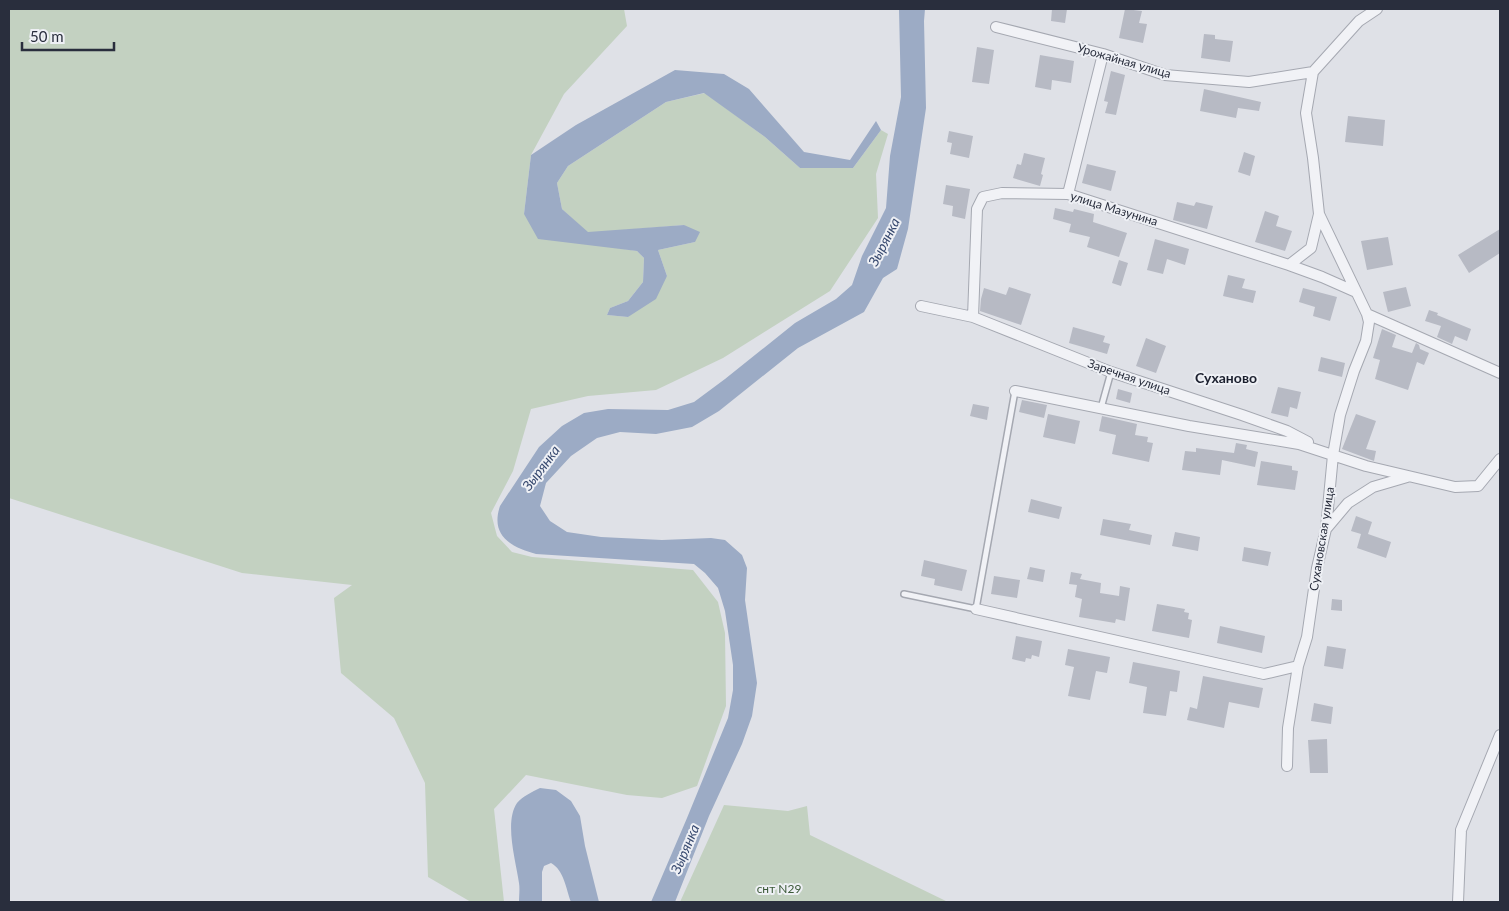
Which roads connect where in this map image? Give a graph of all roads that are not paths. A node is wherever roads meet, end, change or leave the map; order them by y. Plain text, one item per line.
1 (1377, 9) edge
2 (996, 27) dead end
3 (1103, 54) junction
4 (1313, 72) junction
5 (1068, 194) junction
6 (1319, 214) junction
7 (1289, 265) junction
8 (1356, 292) junction
9 (922, 306) dead end
10 (1367, 314) junction
11 (974, 317) junction
12 (1111, 372) junction
13 (1500, 373) edge
14 (1015, 391) joint
15 (1101, 408) junction
16 (1333, 455) junction
17 (1500, 459) edge
18 (1408, 476) junction
19 (1326, 529) junction
20 (904, 594) dead end
21 (976, 609) junction
22 (1298, 666) junction
23 (1500, 735) edge
24 (1287, 766) dead end
25 (1458, 902) edge

1 - 4 street
2 - 3 street, Урожайная улица
3 - 4 street, Урожайная улица
3 - 5 street
4 - 6 street, Сухановская улица
5 - 7 street, улица Мазунина
5 - 11 street, улица Мазунина
6 - 7 street
6 - 8 street, Сухановская улица
7 - 8 street, улица Мазунина
8 - 10 street, Сухановская улица
9 - 11 street, Заречная улица
10 - 13 street
10 - 16 street, Сухановская улица
11 - 12 street, Заречная улица
12 - 15 lane
12 - 16 street, Заречная улица
14 - 15 street, Заречная улица
14 - 21 lane
15 - 16 street, Заречная улица
16 - 18 street, Заречная улица
16 - 19 street, Сухановская улица
17 - 18 street, Заречная улица
18 - 19 street
19 - 22 street, Сухановская улица
20 - 21 lane
21 - 22 street
22 - 24 street, Сухановская улица
23 - 25 street

